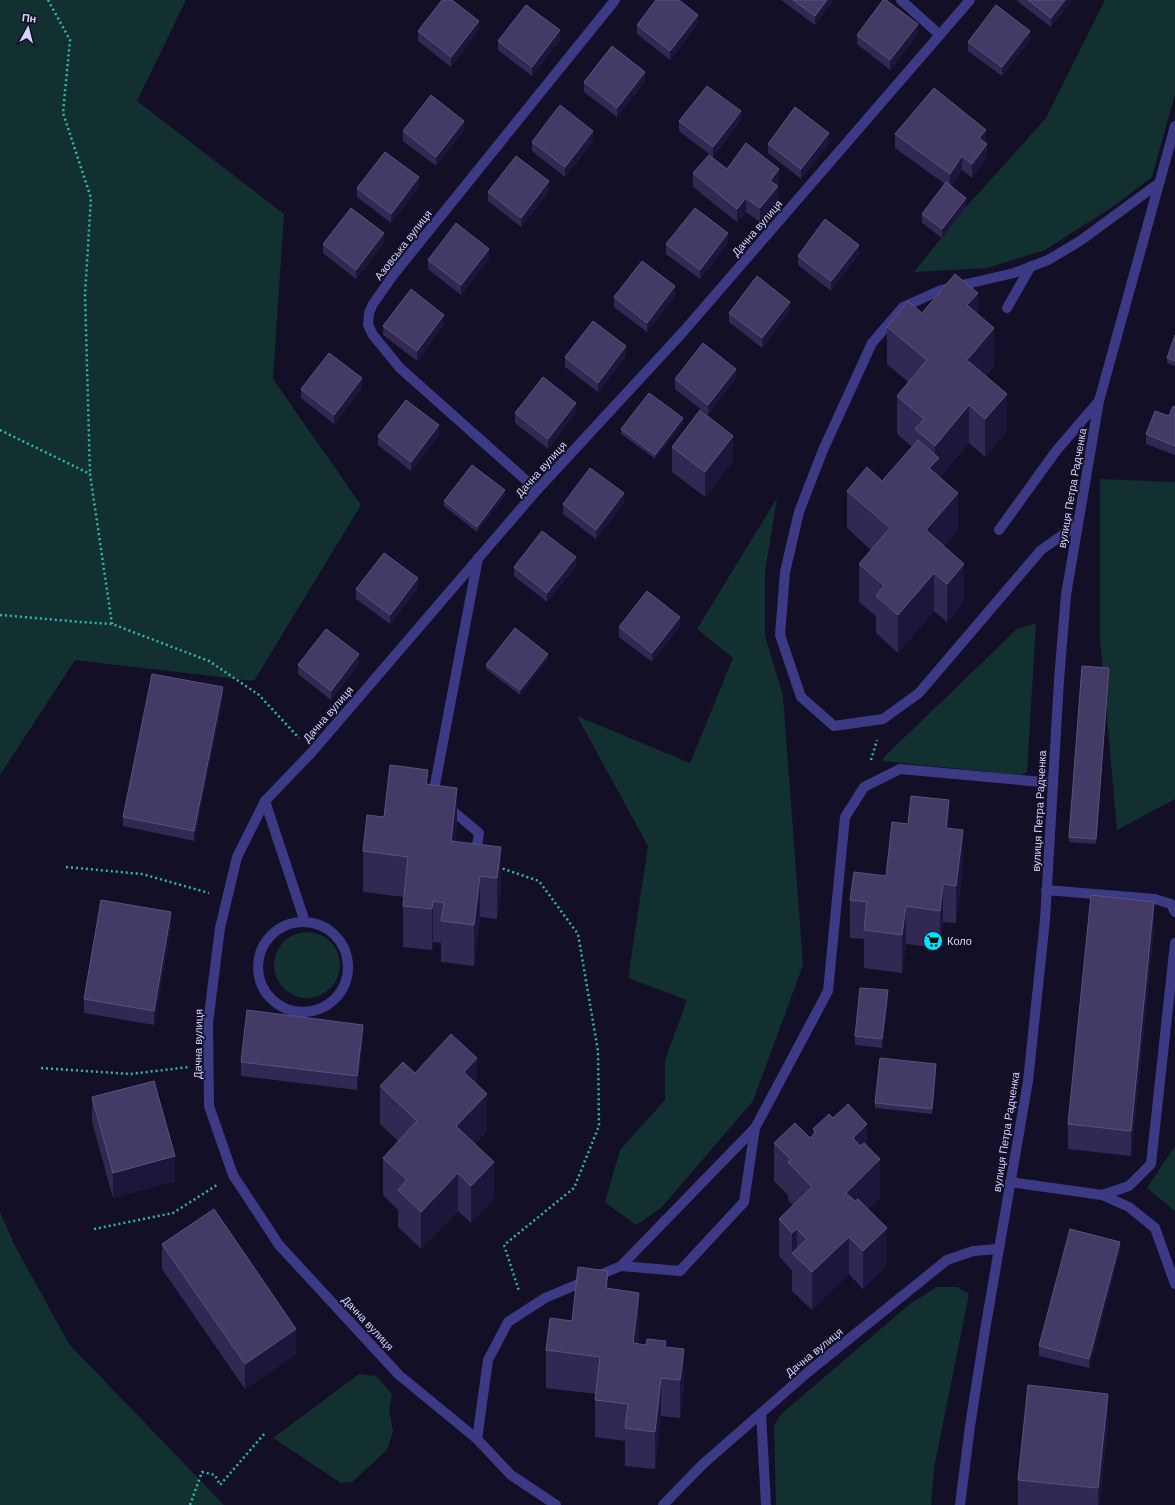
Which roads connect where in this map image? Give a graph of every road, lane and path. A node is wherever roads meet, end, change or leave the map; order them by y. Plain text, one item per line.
1 (48, 0) edge
2 (615, 0) edge
3 (901, 0) edge
4 (970, 0) edge
5 (940, 35) junction
6 (1175, 126) edge
7 (1159, 183) junction
8 (1031, 266) junction
9 (1007, 308) dead end
10 (1099, 401) junction
11 (0, 430) edge
12 (90, 474) junction
13 (537, 490) junction
14 (1077, 525) junction
15 (999, 530) dead end
16 (478, 558) junction
17 (0, 615) edge
18 (112, 624) junction
19 (883, 719) junction
20 (312, 752) junction
21 (1053, 783) junction
22 (864, 786) junction
23 (265, 801) junction
24 (475, 859) junction
25 (66, 867) dead end
26 (473, 870) edge
27 (1046, 890) junction
28 (227, 898) junction
29 (1175, 912) edge
30 (305, 922) junction
31 (1175, 943) edge
32 (209, 1065) junction
33 (41, 1068) dead end
34 (755, 1128) junction
35 (233, 1175) junction
36 (1010, 1182) junction
37 (1102, 1195) junction
38 (94, 1229) dead end
39 (998, 1250) junction
40 (621, 1266) junction
41 (1175, 1284) edge
42 (526, 1311) junction
43 (761, 1413) junction
44 (264, 1433) dead end
45 (477, 1439) junction
46 (190, 1505) edge
47 (556, 1505) edge
48 (663, 1505) edge
49 (766, 1505) edge
50 (960, 1505) edge

1 - 12 path
2 - 13 street, Азовська вулиця
3 - 5 street
4 - 5 street, Дачна вулиця
5 - 13 street, Дачна вулиця
6 - 7 street, вулиця Петра Радченка
7 - 8 street
7 - 10 street, вулиця Петра Радченка
8 - 9 street
8 - 19 street
10 - 14 street, вулиця Петра Радченка
10 - 15 street
11 - 12 path
12 - 18 path
13 - 16 street, Дачна вулиця
14 - 19 street
14 - 21 street, вулиця Петра Радченка
16 - 20 street, Дачна вулиця
16 - 24 street
17 - 18 path
18 - 20 path
19 - 22 path
20 - 23 street, Дачна вулиця
21 - 22 street
21 - 27 street, вулиця Петра Радченка
22 - 34 street
23 - 28 street, Дачна вулиця
23 - 30 street
24 - 26 street
24 - 42 path
25 - 28 path
27 - 29 street
27 - 36 street, вулиця Петра Радченка
28 - 32 street, Дачна вулиця
30 - 30 street
31 - 37 street
32 - 33 path
32 - 35 street, Дачна вулиця
34 - 40 street
34 - 40 street
35 - 38 path
35 - 45 street, Дачна вулиця
36 - 37 street
36 - 39 street, вулиця Петра Радченка
37 - 41 street
39 - 43 street, Дачна вулиця
39 - 50 street, вулиця Петра Радченка
40 - 42 street
42 - 45 street
43 - 48 street, Дачна вулиця
43 - 49 street
44 - 46 path
45 - 47 street, Дачна вулиця

